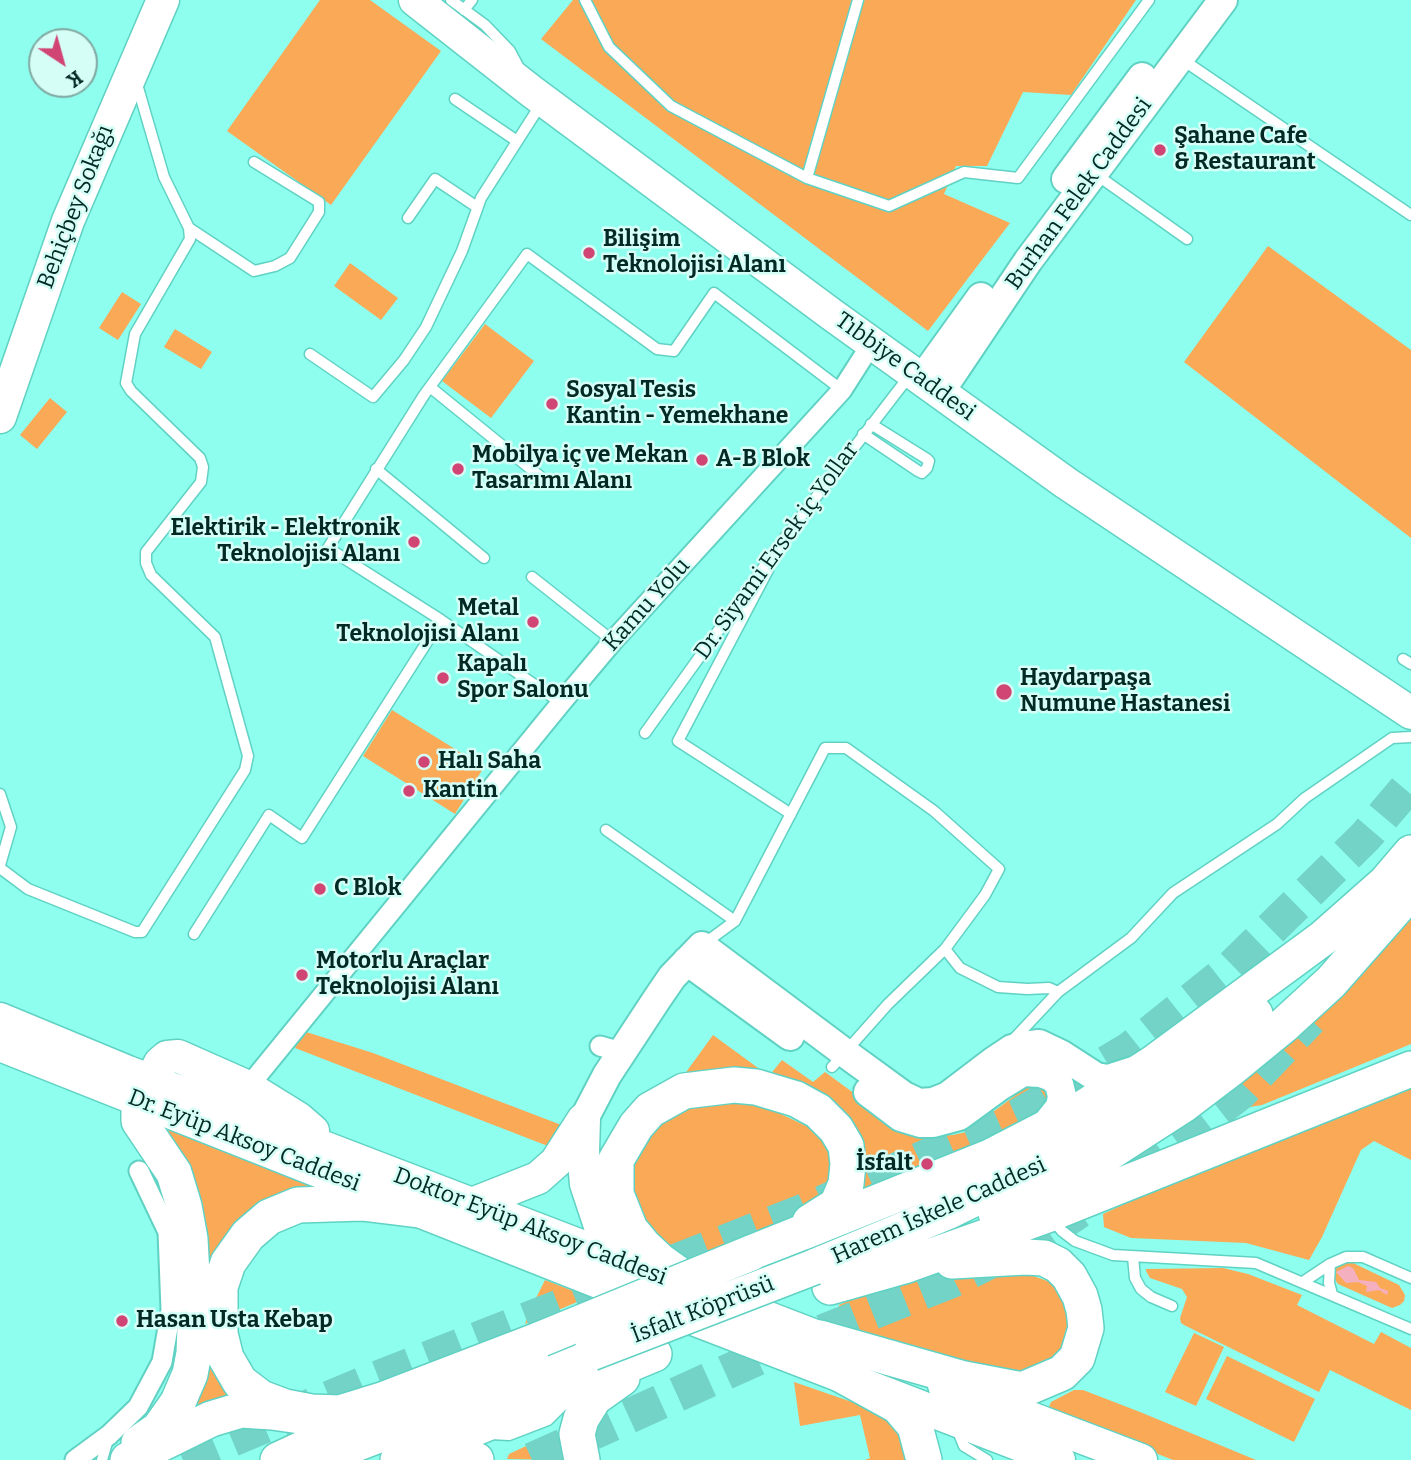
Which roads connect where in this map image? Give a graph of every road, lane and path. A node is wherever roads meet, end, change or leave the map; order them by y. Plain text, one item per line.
1 (163, 0) edge
2 (415, 0) edge
3 (451, 0) edge
4 (472, 0) edge
5 (585, 0) edge
6 (858, 0) edge
7 (1149, 0) edge
8 (1201, 0) edge
9 (1223, 0) edge
10 (464, 10) junction
11 (1179, 58) junction
12 (132, 66) junction
13 (537, 96) junction
14 (455, 99) dead end
15 (517, 141) junction
16 (254, 162) dead end
17 (1094, 173) junction
18 (807, 178) junction
19 (477, 207) junction
20 (1411, 215) edge
21 (408, 218) dead end
22 (189, 228) junction
23 (1187, 239) dead end
24 (310, 354) dead end
25 (907, 368) junction
26 (430, 387) junction
27 (842, 390) junction
28 (0, 417) edge
29 (871, 424) junction
30 (863, 434) junction
31 (376, 469) junction
32 (542, 478) dead end
33 (786, 536) junction
34 (484, 558) dead end
35 (532, 577) dead end
36 (441, 620) junction
37 (612, 641) junction
38 (561, 703) junction
39 (1411, 713) edge
40 (645, 733) dead end
41 (1411, 737) edge
42 (0, 794) edge
43 (791, 814) junction
44 (606, 830) dead end
45 (0, 866) edge
46 (1404, 874) edge
47 (734, 922) junction
48 (194, 934) dead end
49 (945, 949) junction
50 (695, 953) junction
51 (1058, 992) junction
52 (0, 1019) edge
53 (0, 1045) edge
54 (839, 1060) junction
55 (994, 1061) junction
56 (1152, 1064) junction
57 (1411, 1069) edge
58 (247, 1087) junction
59 (145, 1091) junction
60 (584, 1119) junction
61 (1040, 1132) junction
62 (336, 1152) junction
63 (139, 1171) dead end
64 (472, 1204) junction
65 (419, 1210) junction
66 (1047, 1215) junction
67 (751, 1253) junction
68 (1133, 1256) junction
69 (619, 1261) junction
70 (1330, 1264) junction
71 (904, 1266) junction
72 (822, 1277) junction
73 (1411, 1278) edge
74 (1303, 1282) junction
75 (1332, 1294) junction
76 (708, 1295) junction
77 (1172, 1306) dead end
78 (1410, 1325) edge
79 (820, 1338) junction
80 (541, 1339) junction
81 (654, 1354) junction
82 (585, 1369) junction
83 (840, 1374) junction
84 (341, 1413) junction
85 (945, 1415) junction
86 (116, 1452) edge
87 (454, 1452) edge
88 (75, 1460) edge
89 (102, 1460) edge
90 (278, 1460) edge
91 (314, 1460) edge
92 (398, 1460) edge
93 (582, 1460) edge
94 (924, 1460) edge
95 (987, 1460) edge
96 (1059, 1460) edge
97 (1141, 1460) edge

1 - 12 main road, Behiçbey Sokağı
2 - 13 main road, Tıbbiye Caddesi
3 - 10 lane
4 - 10 lane
5 - 18 lane
6 - 18 lane
7 - 18 lane
8 - 25 main road, Burhan Felek Caddesi
9 - 11 main road, Burhan Felek Caddesi
10 - 13 lane
11 - 17 main road, Burhan Felek Caddesi
11 - 20 lane
12 - 22 lane
12 - 28 main road, Behiçbey Sokağı
13 - 15 lane
13 - 25 main road, Tıbbiye Caddesi
14 - 15 lane
15 - 19 lane
16 - 22 lane
17 - 23 lane
17 - 25 main road, Burhan Felek Caddesi
19 - 21 lane
19 - 24 lane
22 - 45 lane
25 - 27 street, Kamu Yolu
25 - 29 lane, Dr. Siyami Ersek iç Yollar
25 - 39 main road, Tıbbiye Caddesi
26 - 27 lane
26 - 31 lane
26 - 32 lane
27 - 37 street, Kamu Yolu
29 - 30 lane, Dr. Siyami Ersek iç Yollar
29 - 30 lane
30 - 33 lane, Dr. Siyami Ersek iç Yollar
31 - 34 lane
31 - 36 lane
33 - 40 lane, Dr. Siyami Ersek iç Yollar
33 - 43 lane
35 - 37 lane
36 - 38 lane
36 - 48 lane
37 - 38 street, Kamu Yolu
38 - 58 street, Kamu Yolu
41 - 51 lane
42 - 45 lane
43 - 47 lane
43 - 49 lane
44 - 47 lane
46 - 56 highway
46 - 72 highway, Harem İskele Caddesi
47 - 50 lane
49 - 51 lane
49 - 54 lane
50 - 54 main road
50 - 60 main road
51 - 55 lane
52 - 59 main road, Doktor Eyüp Aksoy Caddesi
53 - 59 main road, Dr. Eyüp Aksoy Caddesi
54 - 55 main road
54 - 61 main road
55 - 56 main road
56 - 61 highway
57 - 66 highway
58 - 59 main road
58 - 62 main road
59 - 62 main road, Doktor Eyüp Aksoy Caddesi
59 - 65 main road, Dr. Eyüp Aksoy Caddesi
59 - 86 highway
60 - 64 main road
60 - 69 main road
61 - 67 highway
62 - 64 main road, Doktor Eyüp Aksoy Caddesi
63 - 86 street
64 - 69 main road, Doktor Eyüp Aksoy Caddesi
65 - 83 main road, Dr. Eyüp Aksoy Caddesi
65 - 84 highway
66 - 68 lane
66 - 71 highway
67 - 76 highway
67 - 80 highway, bridge
68 - 74 lane
68 - 77 lane
69 - 76 main road, Doktor Eyüp Aksoy Caddesi
70 - 73 lane
70 - 74 lane
70 - 75 lane
71 - 72 highway
71 - 79 highway
72 - 81 highway, İsfalt Köprüsü
72 - 82 highway, İsfalt Köprüsü, bridge
74 - 75 lane
75 - 78 lane
76 - 79 main road, Doktor Eyüp Aksoy Caddesi
79 - 97 main road, Doktor Eyüp Aksoy Caddesi
80 - 84 highway
80 - 90 highway
81 - 82 highway
81 - 93 highway
82 - 87 highway
82 - 91 highway
83 - 85 main road
83 - 94 highway
84 - 86 highway
85 - 95 lane
85 - 96 main road
86 - 88 street
86 - 89 lane
87 - 92 highway

